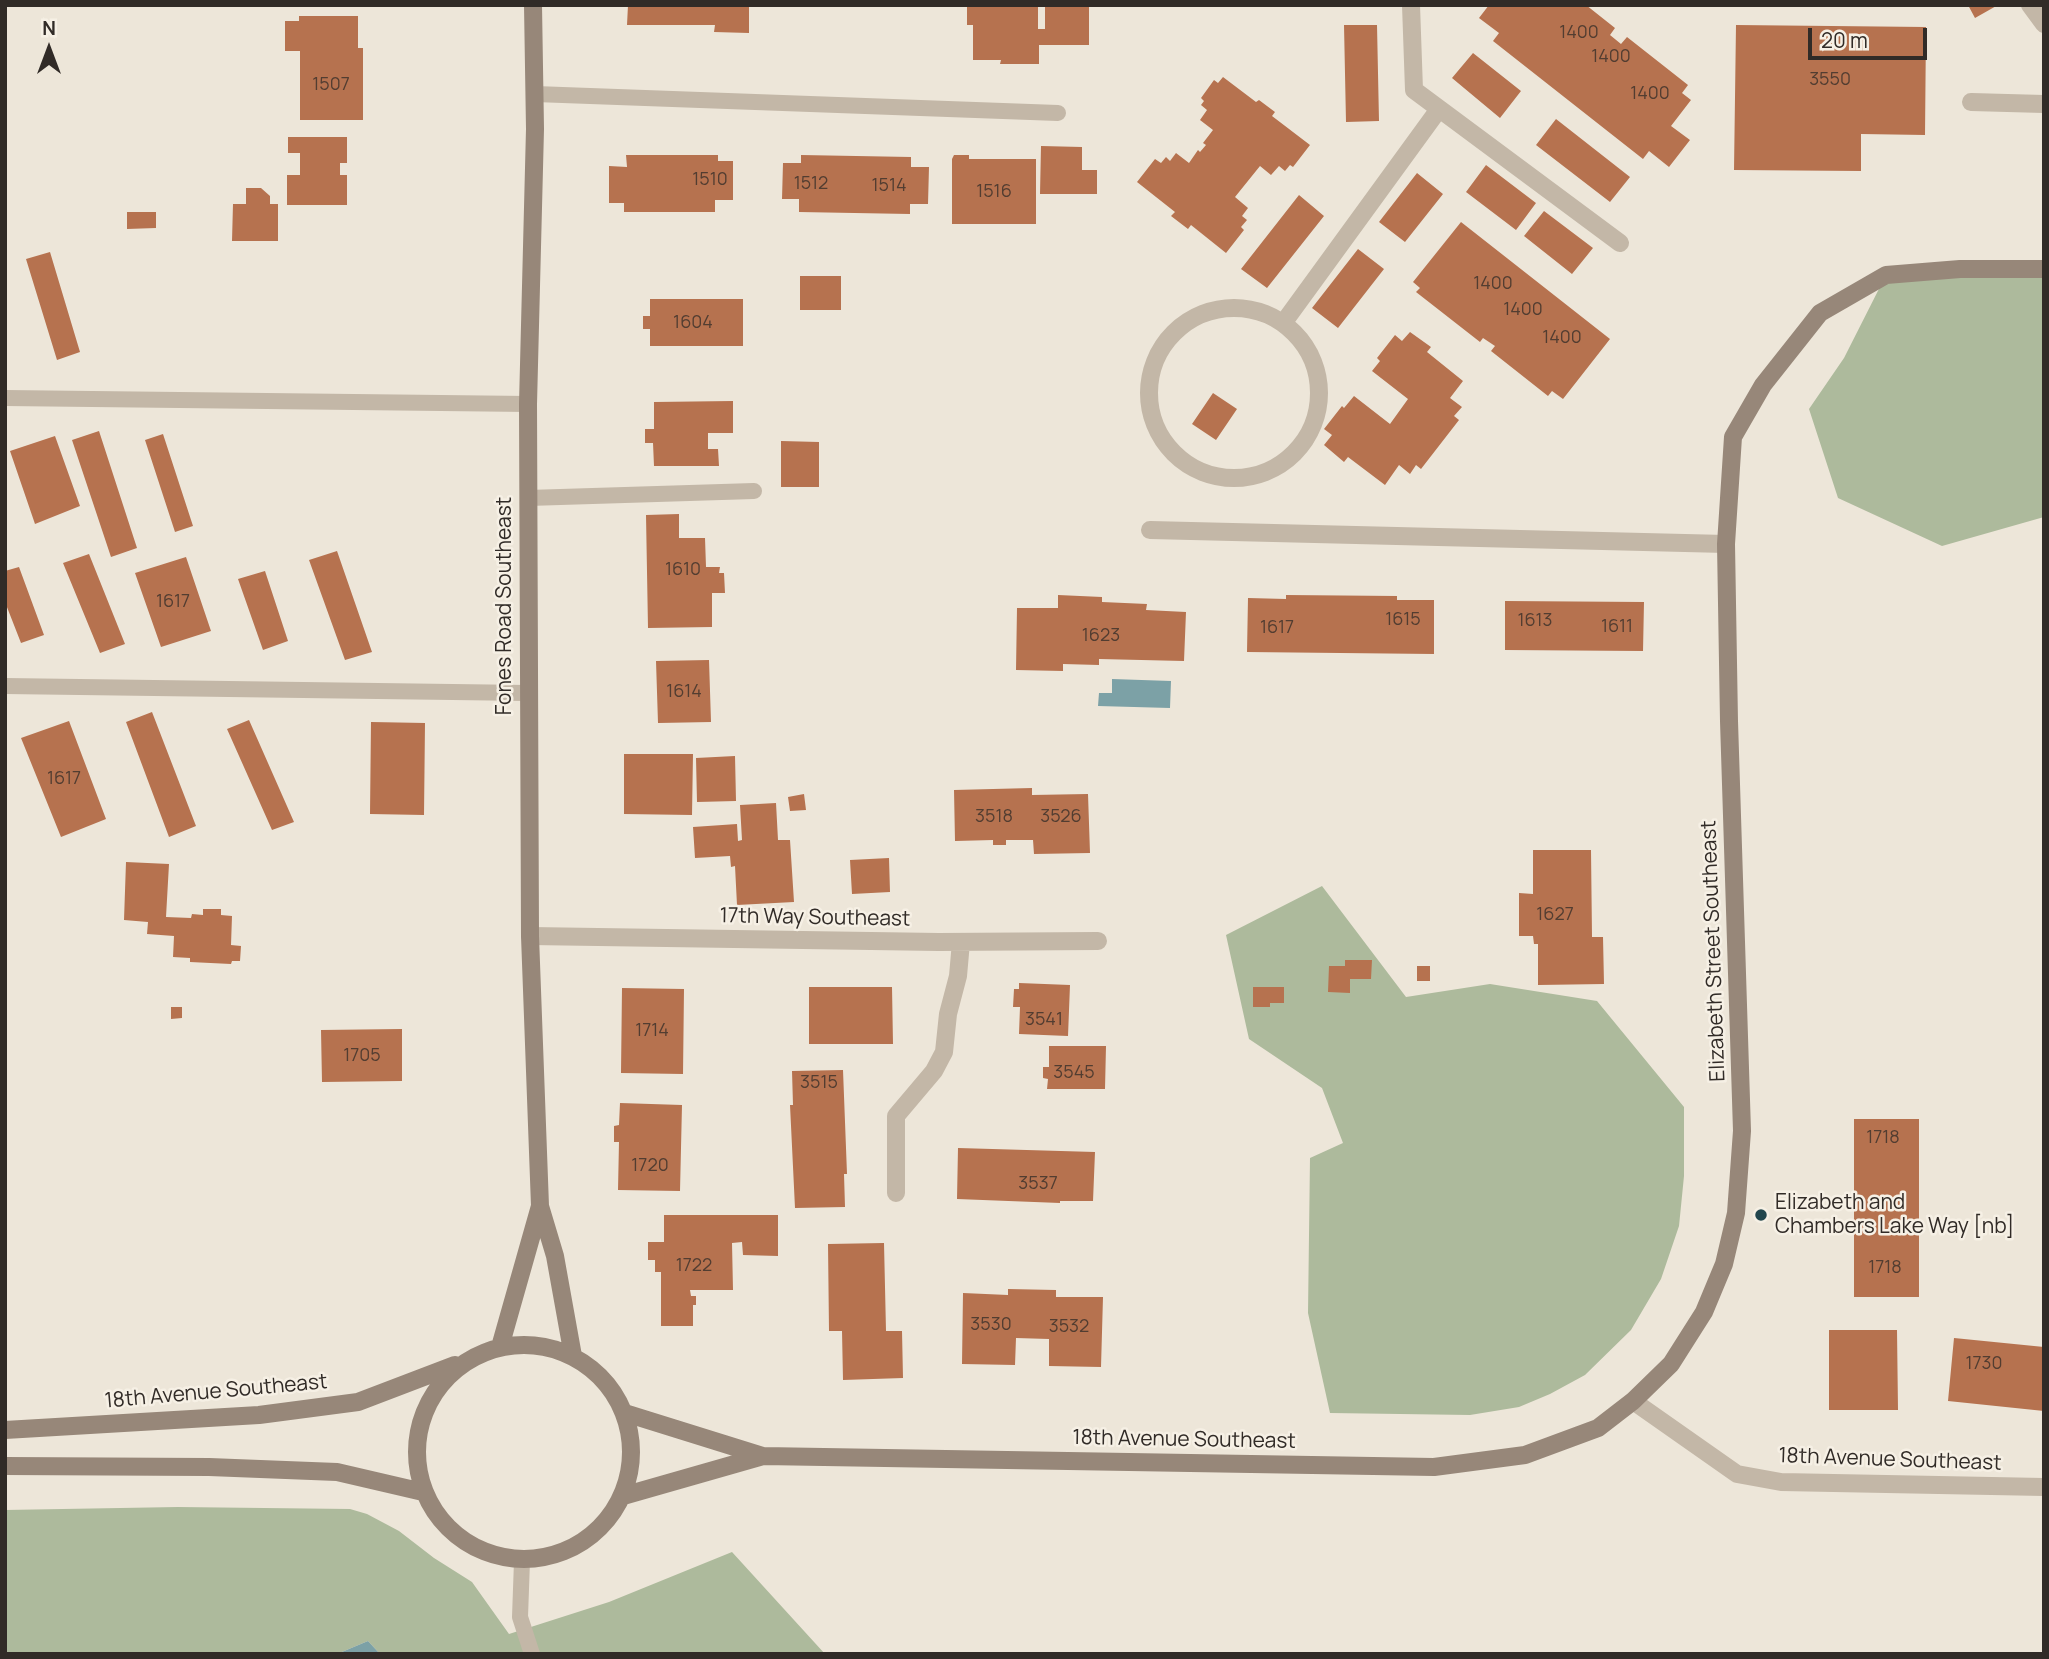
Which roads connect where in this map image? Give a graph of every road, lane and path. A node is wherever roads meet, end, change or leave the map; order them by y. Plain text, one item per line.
1 (533, 5) edge
2 (1411, 5) edge
3 (2030, 5) edge
4 (2044, 23) edge
5 (534, 94) junction
6 (1971, 102) dead end
7 (2044, 104) edge
8 (1439, 109) junction
9 (1058, 113) dead end
10 (1620, 243) dead end
11 (2044, 269) edge
12 (1284, 322) junction
13 (5, 398) edge
14 (528, 404) junction
15 (754, 491) dead end
16 (528, 498) junction
17 (1150, 530) dead end
18 (1726, 544) junction
19 (5, 686) edge
20 (527, 693) junction
21 (530, 936) junction
22 (1098, 941) dead end
23 (961, 942) junction
24 (895, 1193) dead end
25 (540, 1206) junction
26 (500, 1347) junction
27 (573, 1356) junction
28 (465, 1362) junction
29 (1633, 1401) junction
30 (625, 1413) junction
31 (1598, 1428) joint
32 (5, 1430) edge
33 (763, 1456) junction
34 (5, 1466) edge
35 (2044, 1487) edge
36 (423, 1492) junction
37 (623, 1496) junction
38 (522, 1561) junction
39 (531, 1654) edge

1 - 5 street, Fones Road Southeast
2 - 8 street
3 - 4 street
5 - 9 lane
5 - 14 street, Fones Road Southeast
6 - 7 street
8 - 10 street
8 - 12 street
11 - 18 street, Elizabeth Street Southeast
12 - 12 street
13 - 14 lane
14 - 16 street, Fones Road Southeast
15 - 16 lane
16 - 20 street, Fones Road Southeast
17 - 18 street
18 - 29 street, Elizabeth Street Southeast
19 - 20 lane
20 - 21 street, Fones Road Southeast
21 - 23 street, 17th Way Southeast
21 - 25 street, Fones Road Southeast
22 - 23 street, 17th Way Southeast
23 - 24 street
25 - 26 street, Fones Road Southeast
25 - 27 street, Fones Road Southeast
26 - 27 street
26 - 28 street
27 - 30 street
28 - 32 street, 18th Avenue Southeast
28 - 36 street
29 - 31 street, Elizabeth Street Southeast
29 - 35 street, 18th Avenue Southeast
30 - 33 street, 18th Avenue Southeast
30 - 37 street
31 - 33 street, 18th Avenue Southeast
33 - 37 street, 18th Avenue Southeast
34 - 36 street
36 - 38 street
37 - 38 street
38 - 39 lane

